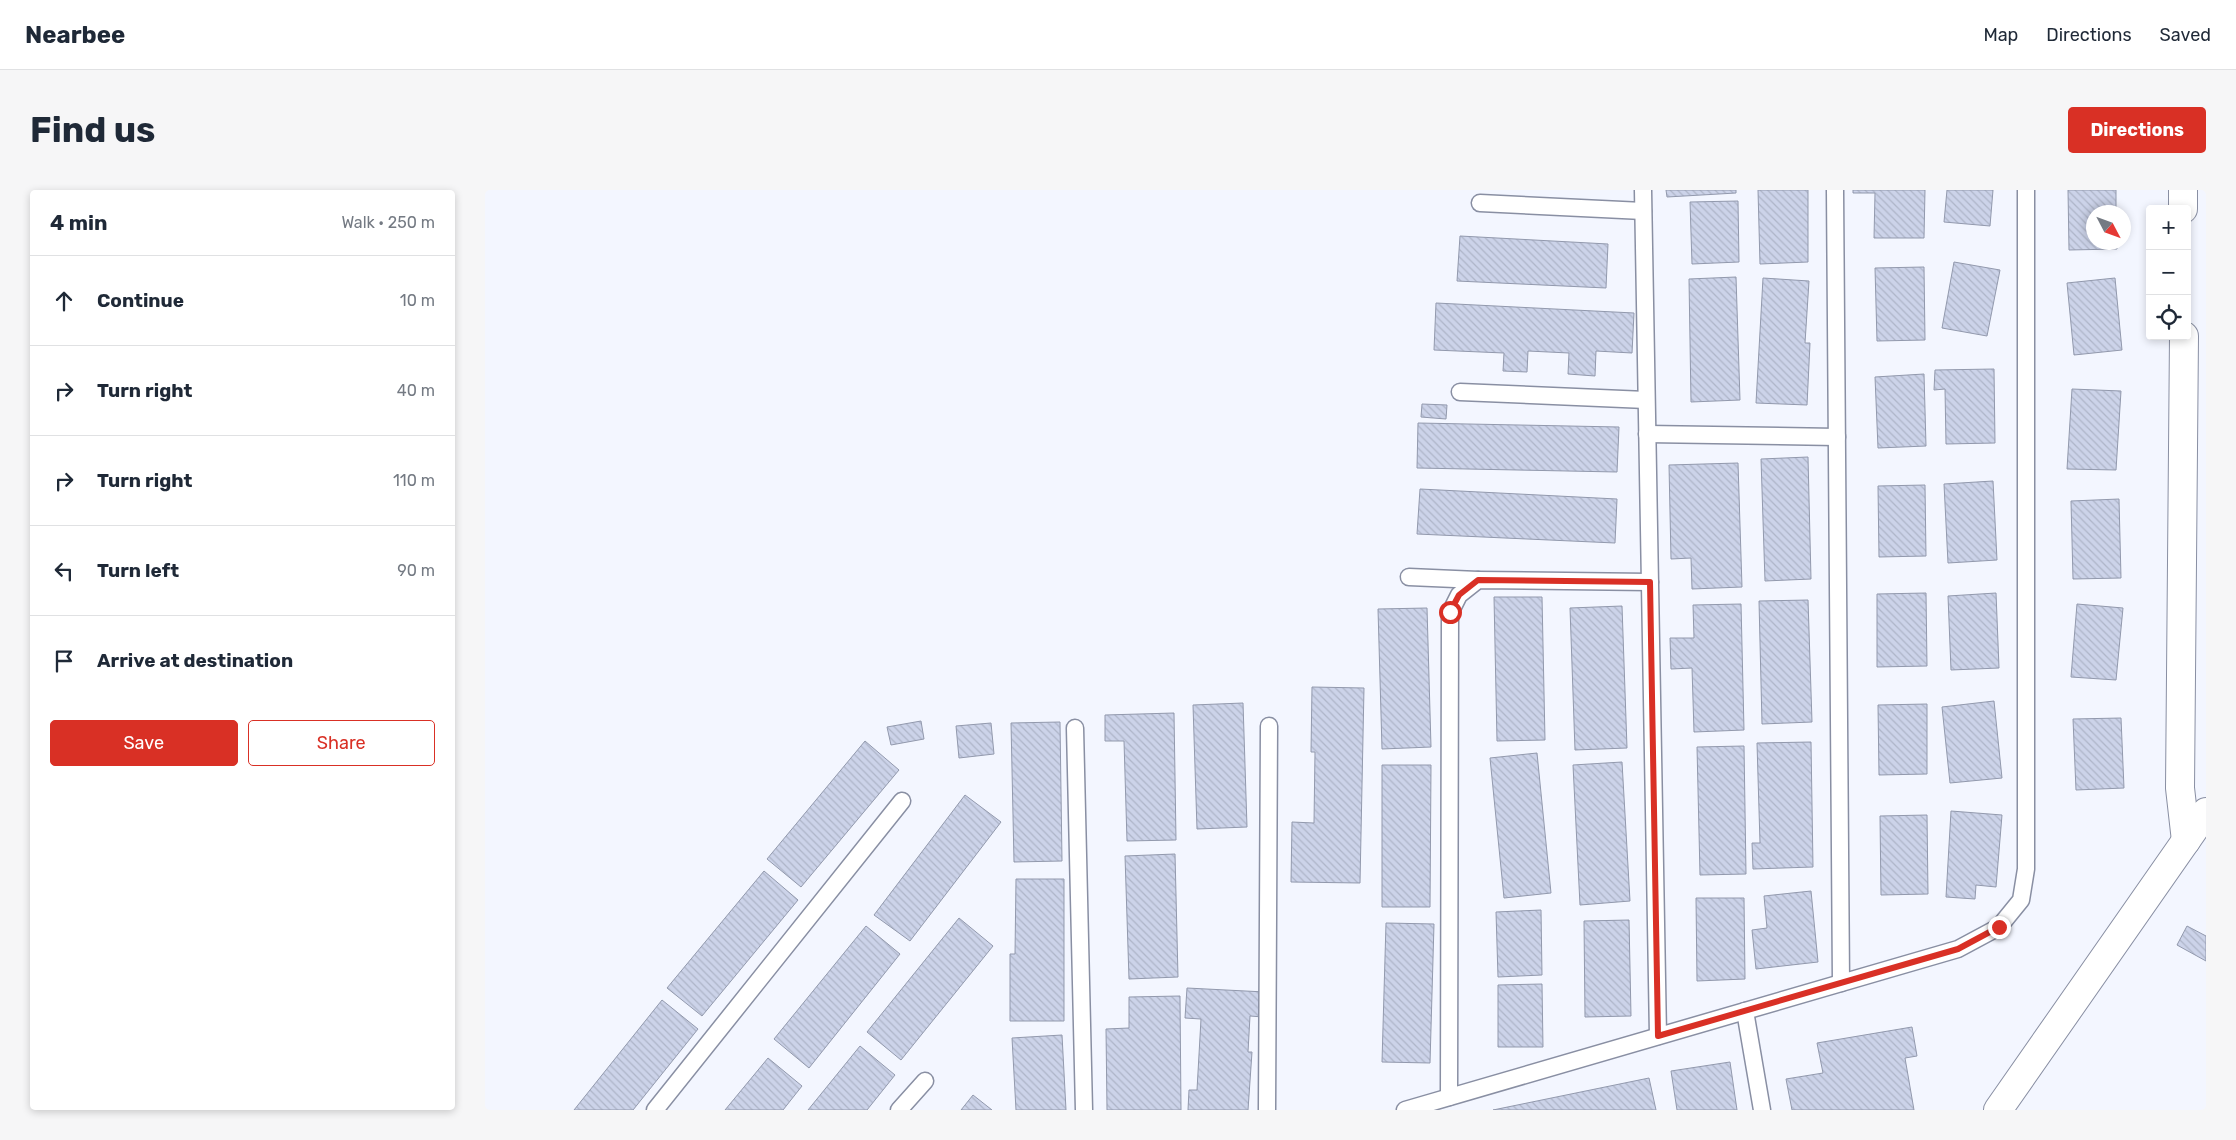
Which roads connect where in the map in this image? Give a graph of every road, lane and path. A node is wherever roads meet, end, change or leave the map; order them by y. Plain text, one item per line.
1 (1643, 190) edge
2 (1835, 190) edge
3 (2027, 190) edge
4 (2183, 190) edge
5 (1480, 203) dead end
6 (2183, 205) edge
7 (1643, 211) junction
8 (2184, 340) edge
9 (1460, 392) dead end
10 (1647, 400) junction
11 (1647, 434) junction
12 (1837, 437) junction
13 (1409, 577) dead end
14 (1478, 580) junction
15 (1650, 582) junction
16 (1269, 726) dead end
17 (1075, 728) dead end
18 (901, 801) dead end
19 (2206, 812) edge
20 (2186, 841) junction
21 (1841, 984) junction
22 (1745, 1011) junction
23 (1658, 1036) junction
24 (925, 1081) dead end
25 (1449, 1097) junction
26 (655, 1110) edge
27 (899, 1110) edge
28 (1084, 1110) edge
29 (1267, 1110) edge
30 (1405, 1110) edge
31 (1761, 1110) edge
32 (1998, 1110) edge

1 - 7 lane
2 - 12 lane
3 - 21 lane
4 - 6 street
5 - 7 lane
7 - 10 lane
8 - 20 street
9 - 10 lane
10 - 11 lane
11 - 12 lane
11 - 15 lane
12 - 21 lane
13 - 14 lane
14 - 15 lane
14 - 25 lane
15 - 23 lane
16 - 29 lane
17 - 28 lane
18 - 26 lane
19 - 20 street
20 - 32 street
21 - 22 lane
22 - 23 lane
22 - 31 lane
23 - 25 lane
24 - 27 lane
25 - 30 lane

